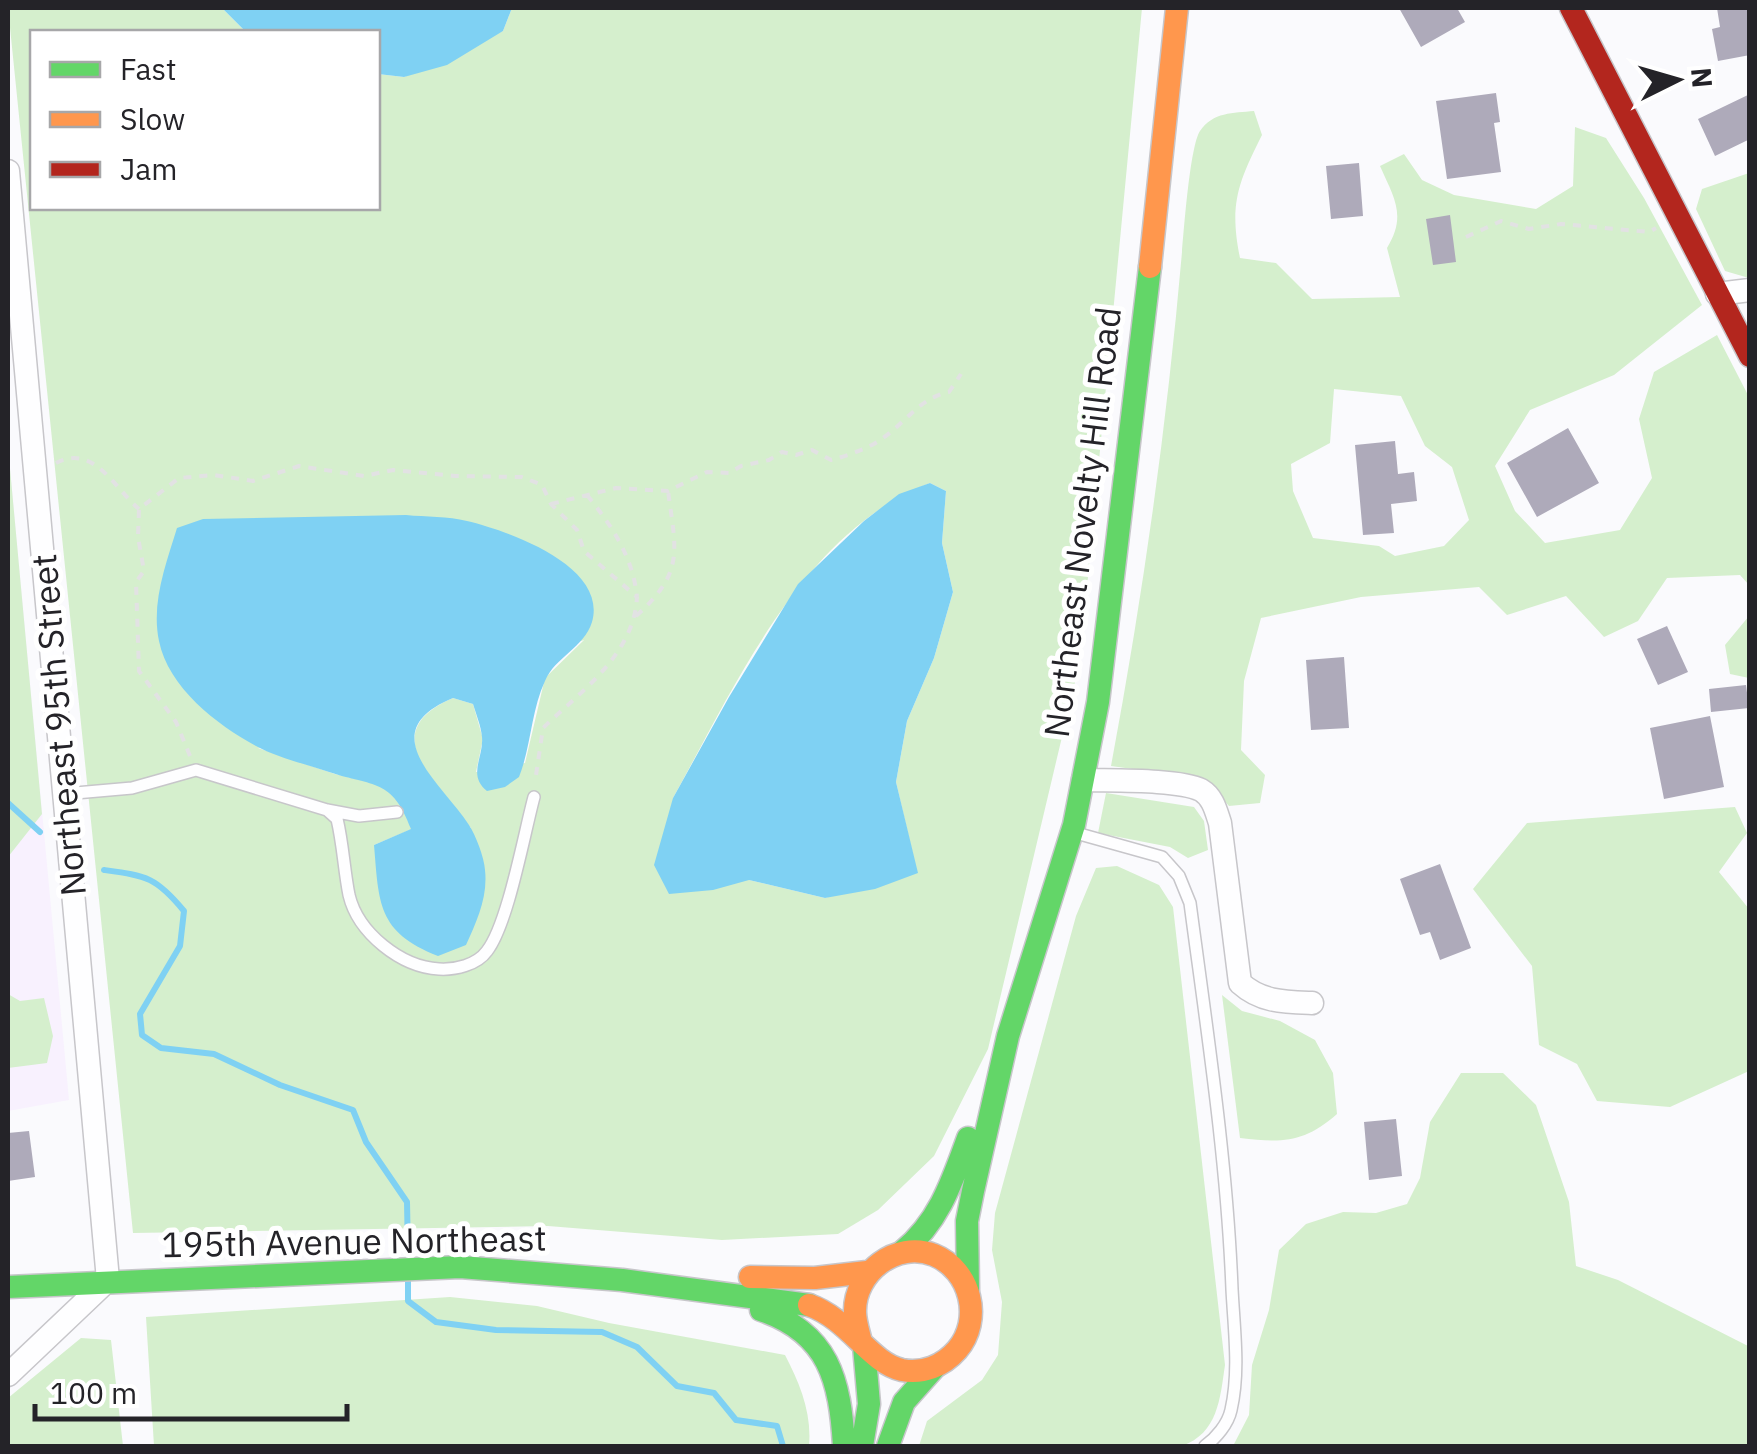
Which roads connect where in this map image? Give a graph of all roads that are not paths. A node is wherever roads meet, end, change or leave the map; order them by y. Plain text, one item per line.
1 (1176, 8) edge
2 (1571, 8) edge
3 (8, 171) edge
4 (1750, 290) edge
5 (1717, 294) junction
6 (1750, 356) edge
7 (1083, 780) junction
8 (64, 794) junction
9 (534, 797) road end
10 (327, 810) junction
11 (397, 812) dead end
12 (1072, 832) junction
13 (1312, 1003) dead end
14 (1008, 1036) junction
15 (902, 1252) junction
16 (867, 1272) junction
17 (601, 1276) junction
18 (108, 1280) junction
19 (8, 1287) edge
20 (968, 1289) junction
21 (862, 1344) junction
22 (935, 1367) junction
23 (8, 1375) edge
24 (844, 1446) edge
25 (862, 1446) edge
26 (888, 1446) edge
27 (1205, 1446) edge

1 - 7 main road, Northeast Novelty Hill Road
2 - 5 main road
3 - 8 street, Northeast 95th Street
4 - 5 street
5 - 6 main road
7 - 12 main road, Northeast Novelty Hill Road
7 - 13 street
8 - 10 lane
8 - 18 street, Northeast 95th Street
9 - 10 lane
10 - 11 lane
12 - 14 main road, Northeast Novelty Hill Road
12 - 27 lane
14 - 15 main road, Northeast Novelty Hill Road
14 - 20 main road, Northeast Novelty Hill Road
15 - 16 main road
15 - 20 main road
16 - 17 main road
16 - 21 main road
17 - 18 main road, 195th Avenue Northeast
17 - 21 main road
17 - 24 main road
18 - 19 main road, 195th Avenue Northeast
18 - 23 street
20 - 22 main road
21 - 22 main road
21 - 25 main road
22 - 26 main road

